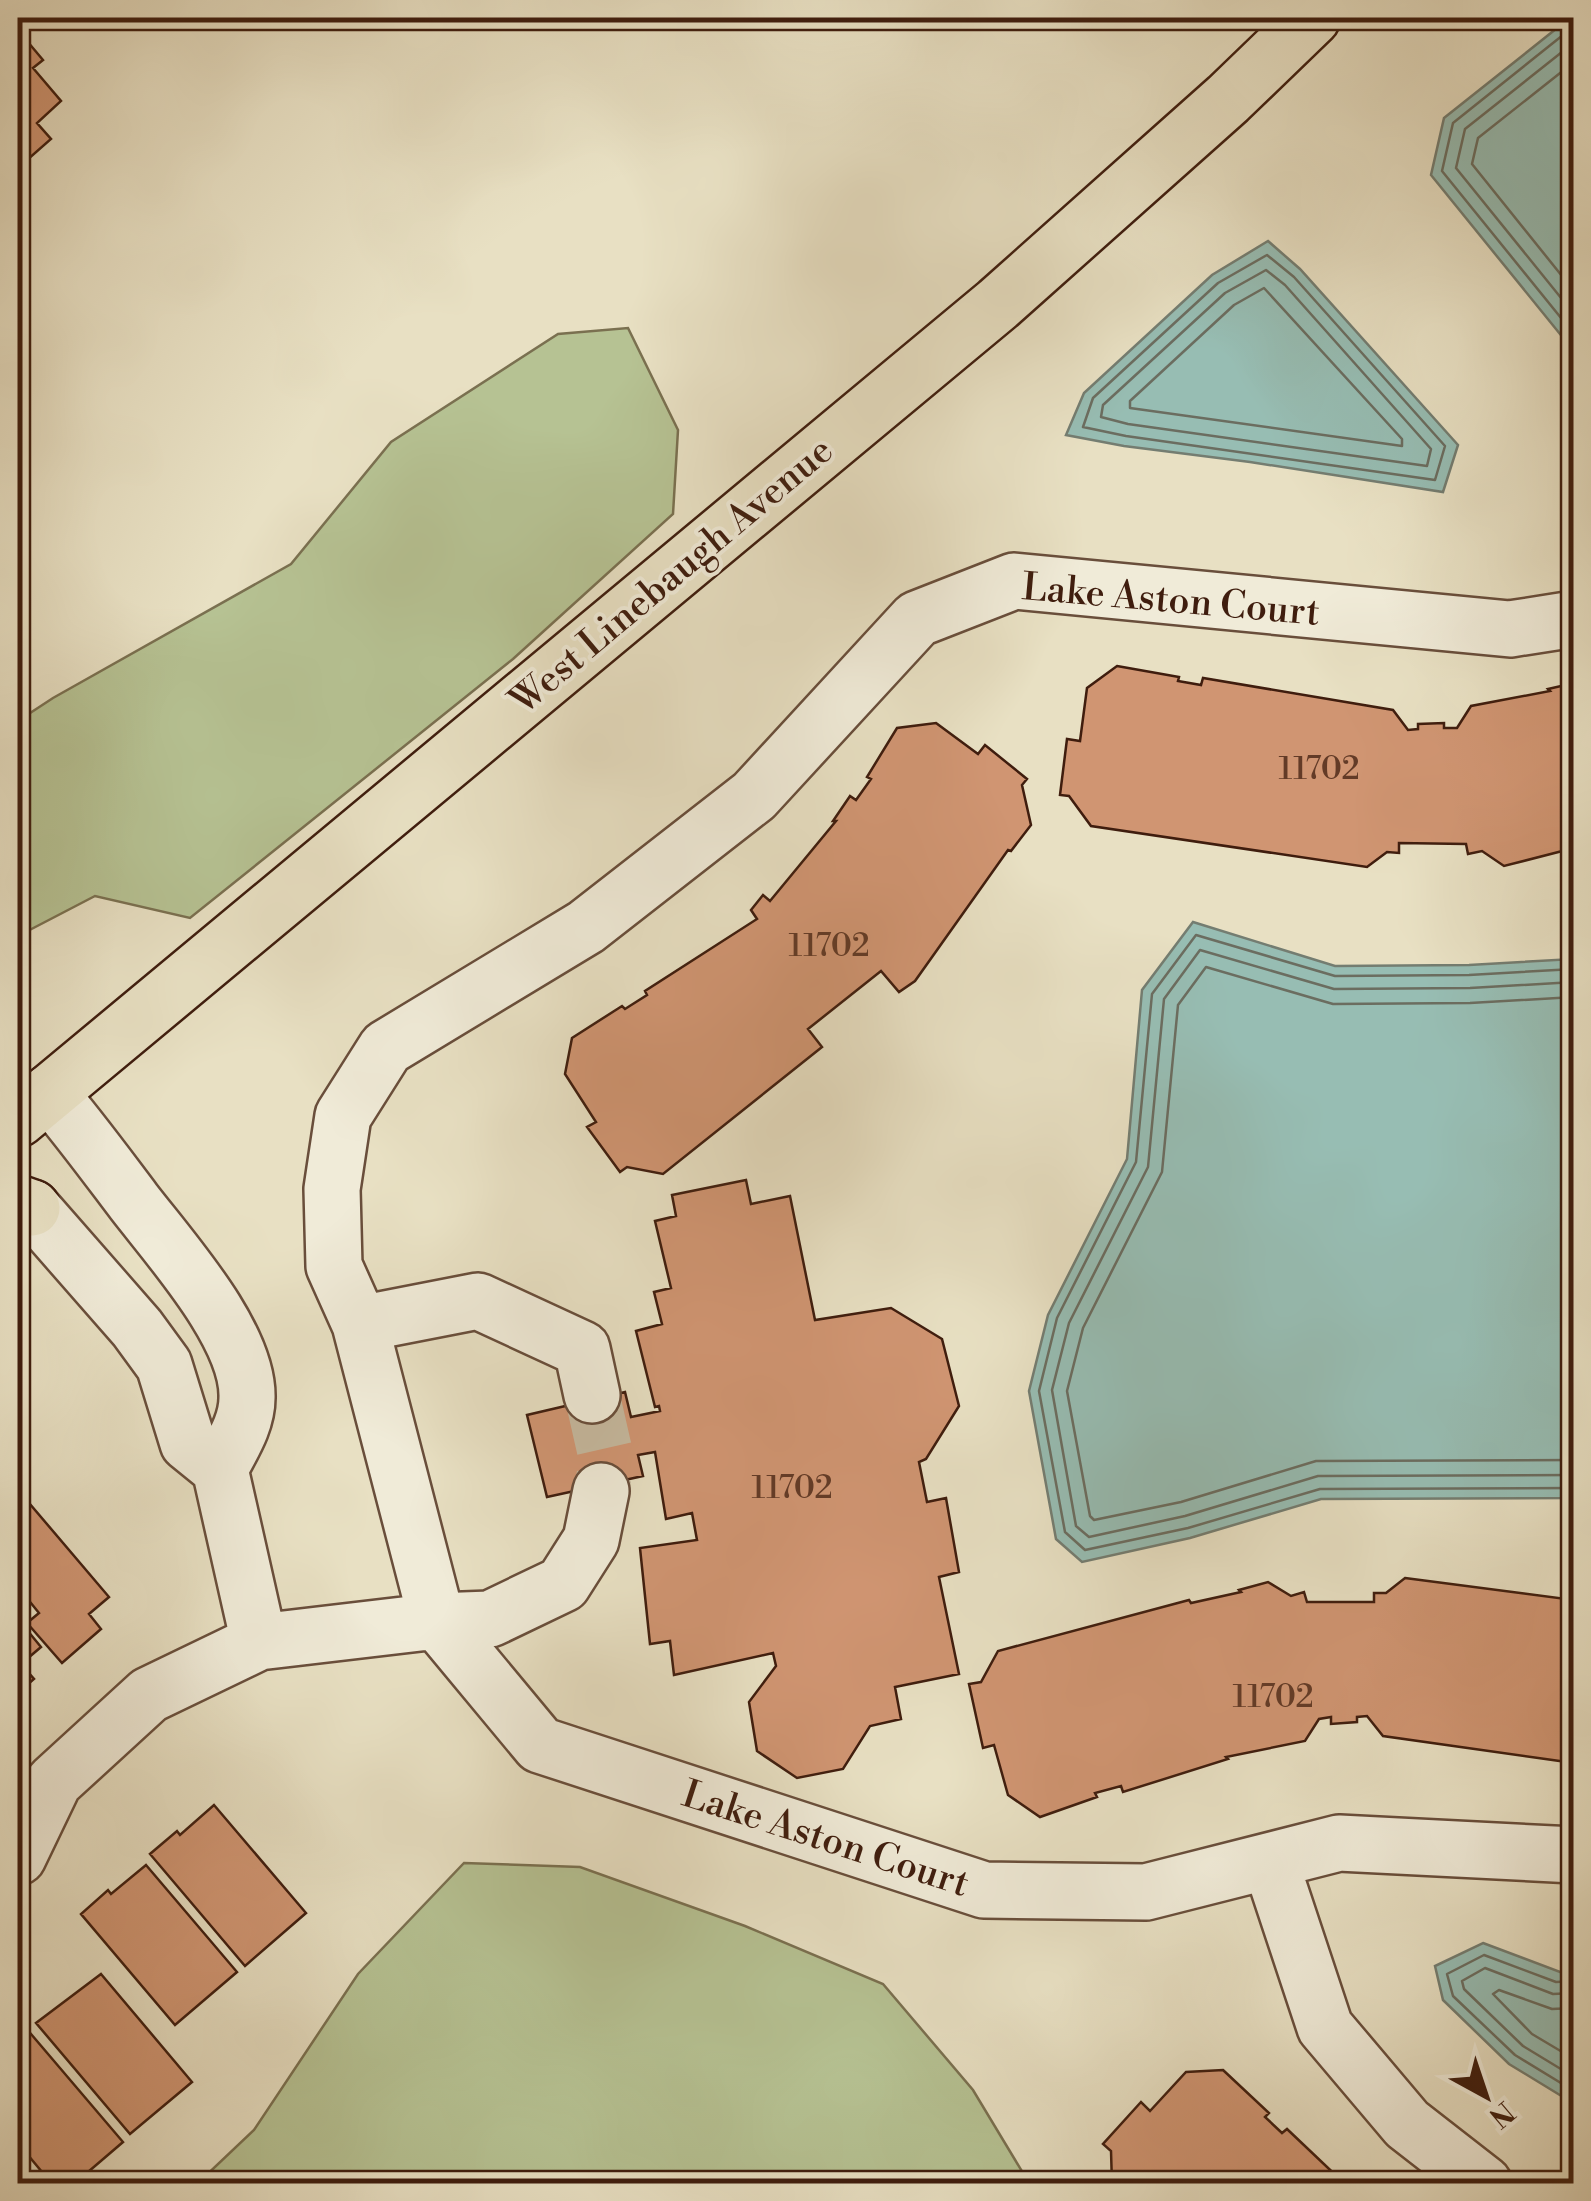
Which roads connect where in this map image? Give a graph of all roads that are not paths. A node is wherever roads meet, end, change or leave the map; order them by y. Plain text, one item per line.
1 (1312, 18) edge
2 (1574, 620) edge
3 (34, 1106) edge
4 (25, 1205) edge
5 (360, 1324) junction
6 (592, 1395) tunnel mouth
7 (220, 1469) junction
8 (601, 1491) tunnel mouth
9 (437, 1622) junction
10 (259, 1642) junction
11 (1574, 1856) edge
12 (18, 1857) edge
13 (1270, 1861) junction
14 (1484, 2184) edge

1 - 3 main road, West Linebaugh Avenue
2 - 5 street, Lake Aston Court
3 - 7 street
4 - 7 street
5 - 6 street
5 - 9 street, Lake Aston Court
7 - 10 street
8 - 9 street
9 - 10 street
9 - 13 street, Lake Aston Court
10 - 12 street
11 - 13 street, Lake Aston Court
13 - 14 street

